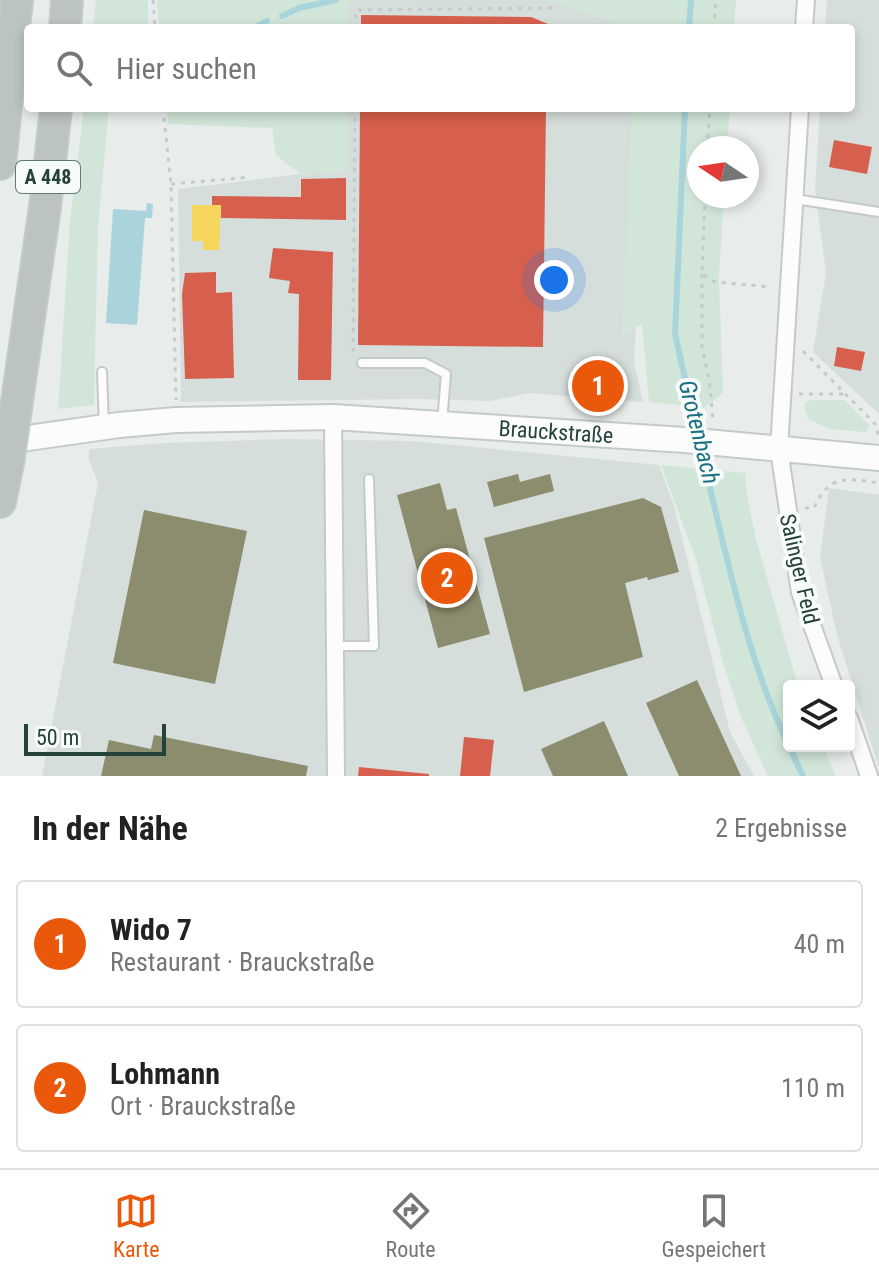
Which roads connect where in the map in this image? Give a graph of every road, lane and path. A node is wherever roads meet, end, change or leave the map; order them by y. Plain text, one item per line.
1 (17, 0) edge
2 (67, 0) edge
3 (153, 0) edge
4 (716, 0) edge
5 (806, 0) edge
6 (552, 8) dead end
7 (65, 24) edge
8 (155, 24) edge
9 (355, 24) edge
10 (714, 24) edge
11 (804, 24) edge
12 (56, 112) edge
13 (163, 112) edge
14 (355, 112) edge
15 (710, 112) edge
16 (800, 112) edge
17 (708, 136) edge
18 (0, 164) edge
19 (251, 177) dead end
20 (171, 184) junction
21 (795, 199) junction
22 (705, 208) edge
23 (879, 212) edge
24 (702, 274) junction
25 (790, 289) junction
26 (787, 340) junction
27 (362, 363) joint
28 (102, 372) dead end
29 (847, 394) junction
30 (783, 396) junction
31 (333, 417) junction
32 (176, 420) junction
33 (442, 424) junction
34 (104, 426) junction
35 (714, 443) junction
36 (779, 449) junction
37 (878, 450) edge
38 (4, 452) edge
39 (369, 479) dead end
40 (879, 483) edge
41 (0, 502) edge
42 (786, 508) junction
43 (335, 646) junction
44 (832, 680) edge
45 (855, 735) edge
46 (336, 776) edge
47 (869, 776) edge

1 - 18 highway, A 448
2 - 7 highway
3 - 8 path
4 - 10 path
5 - 11 street
6 - 9 path
12 - 38 highway, A 448, bridge
13 - 20 path
14 - 27 path
15 - 17 path
16 - 21 street
19 - 20 path
20 - 32 path
21 - 23 lane
21 - 25 street
22 - 24 path
24 - 25 path
24 - 35 path
25 - 26 street
26 - 29 path
26 - 30 street
27 - 33 lane
28 - 34 lane
29 - 30 path
29 - 37 path
30 - 36 street
31 - 32 street, Brauckstraße
31 - 33 street, Brauckstraße
31 - 43 street
32 - 34 street, Brauckstraße
33 - 35 street, Brauckstraße
34 - 38 street, Brauckstraße
35 - 36 street, Brauckstraße
36 - 37 street, Brauckstraße
36 - 42 street, Salinger Feld
38 - 41 highway, A 448
39 - 43 lane
40 - 42 path
42 - 44 street, Salinger Feld
43 - 46 street
45 - 47 street

